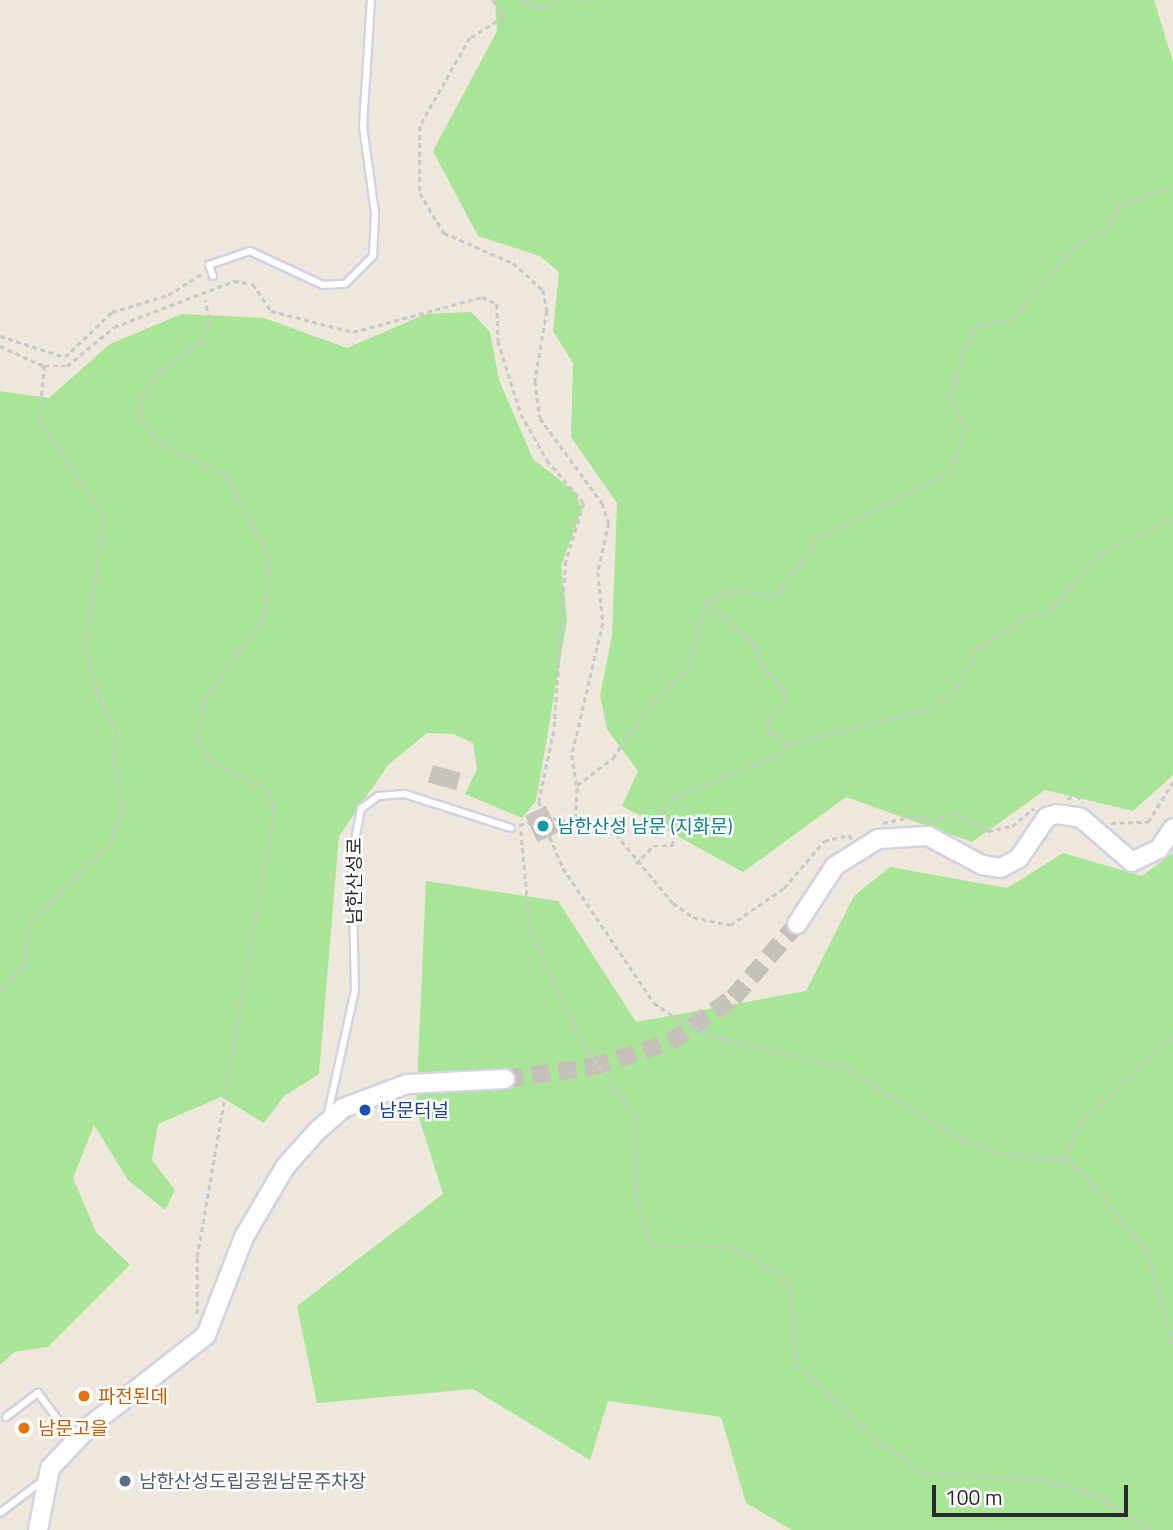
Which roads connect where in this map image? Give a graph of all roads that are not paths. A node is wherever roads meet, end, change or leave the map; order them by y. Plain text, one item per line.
1 (371, 0) edge
2 (214, 276) dead end
3 (512, 828) road end
4 (1173, 828) edge
5 (797, 924) tunnel mouth
6 (505, 1079) tunnel mouth
7 (317, 1131) junction
8 (6, 1417) dead end
9 (74, 1441) junction
10 (47, 1478) junction
11 (0, 1513) edge
12 (38, 1530) edge

1 - 2 lane
3 - 7 lane, 남한산성로
4 - 5 main road
6 - 7 main road, 남한산성로
7 - 9 main road, 남한산성로
8 - 9 lane
9 - 10 main road, 남한산성로
10 - 11 lane
10 - 12 main road, 남한산성로

